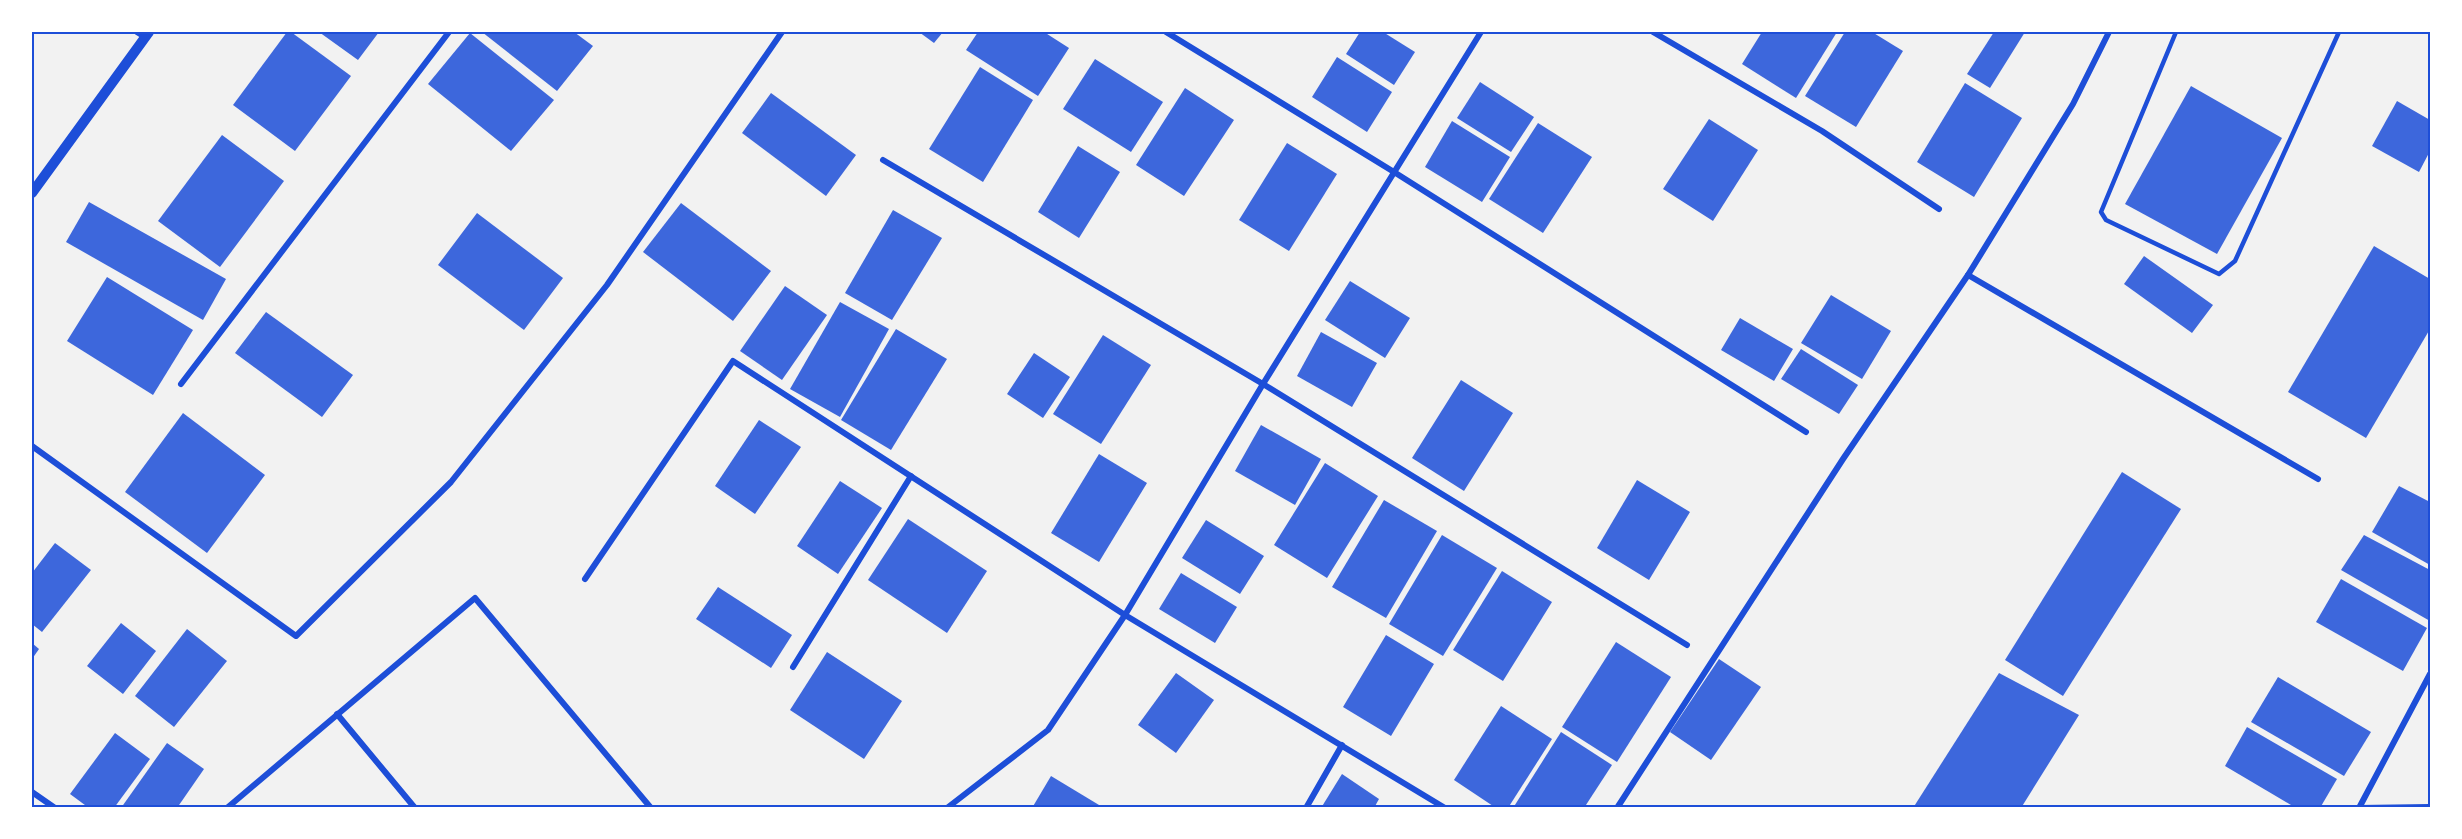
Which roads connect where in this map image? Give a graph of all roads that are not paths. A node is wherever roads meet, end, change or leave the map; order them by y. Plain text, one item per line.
1 (449, 32) edge
2 (782, 32) edge
3 (1166, 32) edge
4 (1481, 32) edge
5 (1653, 32) edge
6 (2109, 32) edge
7 (2176, 32) edge
8 (2339, 32) edge
9 (143, 33) edge
10 (883, 160) dead end
11 (1394, 172) junction
12 (32, 193) edge
13 (1940, 209) dead end
14 (1968, 275) junction
15 (181, 384) dead end
16 (1263, 384) junction
17 (1806, 432) dead end
18 (32, 446) edge
19 (911, 476) junction
20 (2318, 479) dead end
21 (585, 579) dead end
22 (1125, 615) junction
23 (1686, 645) dead end
24 (793, 667) dead end
25 (2430, 674) edge
26 (338, 714) junction
27 (1342, 745) junction
28 (32, 792) edge
29 (55, 807) edge
30 (227, 807) edge
31 (414, 807) edge
32 (651, 807) edge
33 (947, 807) edge
34 (1306, 807) edge
35 (1445, 807) edge
36 (1617, 807) edge
37 (2360, 807) edge
38 (2430, 807) edge

1 - 15 street
2 - 18 street
3 - 11 street
4 - 11 street
5 - 13 street
6 - 14 street
7 - 8 lane
9 - 12 street
10 - 16 street
11 - 16 street
11 - 17 street
14 - 20 street
14 - 36 street
16 - 22 street
16 - 23 street
19 - 21 street
19 - 22 street
19 - 24 street
22 - 27 street
22 - 33 street
25 - 37 street
26 - 30 street
26 - 31 street
26 - 32 street
27 - 34 street
27 - 35 street
28 - 29 street
37 - 38 street

